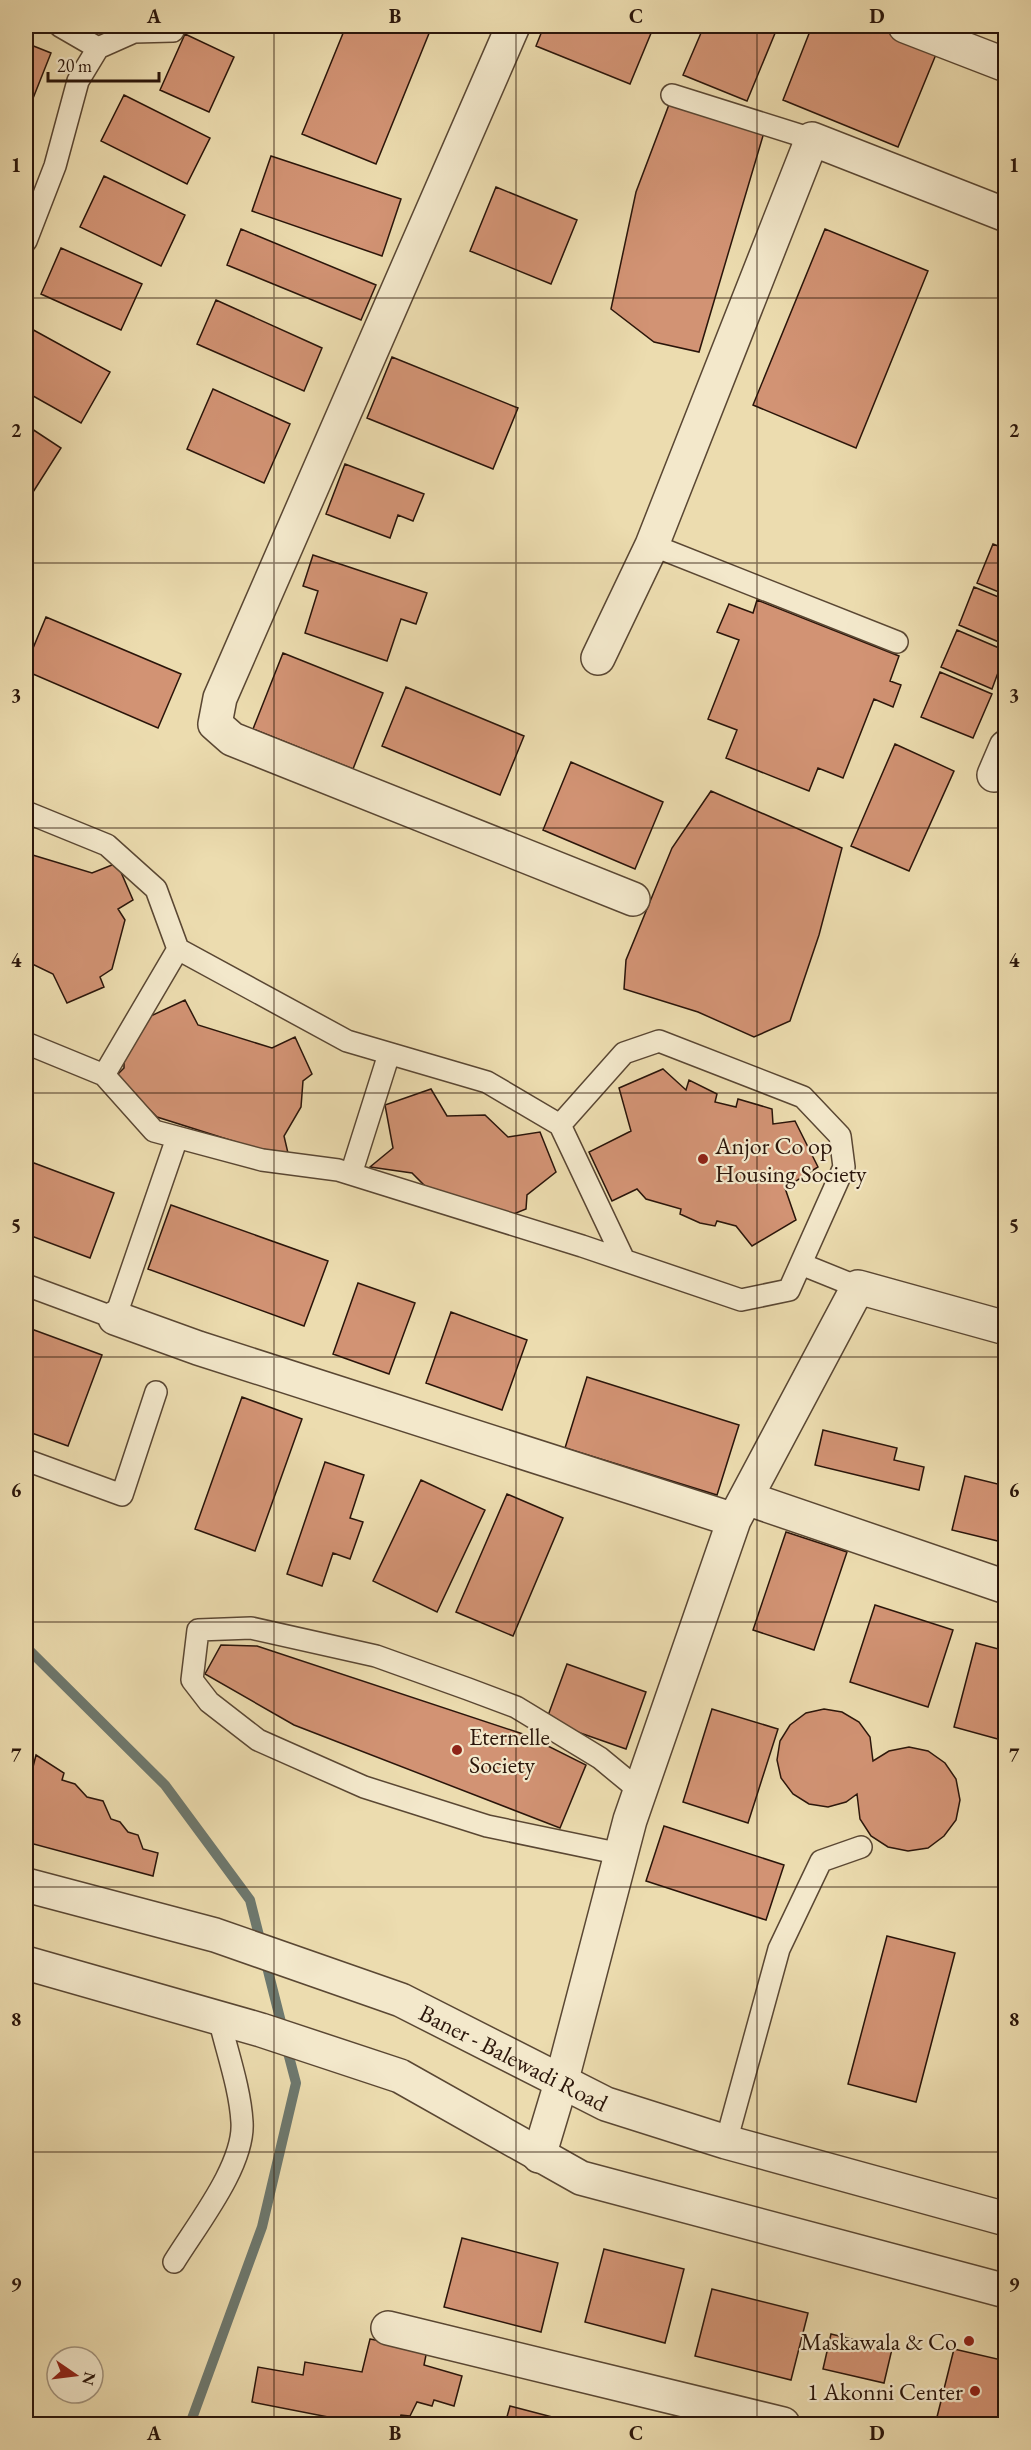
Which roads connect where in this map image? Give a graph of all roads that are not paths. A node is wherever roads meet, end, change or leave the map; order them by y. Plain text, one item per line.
1 (60, 26) edge
2 (513, 26) edge
3 (905, 26) edge
4 (172, 31) dead end
5 (98, 48) junction
6 (1005, 65) edge
7 (672, 95) dead end
8 (812, 139) junction
9 (1005, 215) edge
10 (26, 241) edge
11 (652, 545) junction
12 (897, 642) dead end
13 (598, 658) dead end
14 (26, 812) edge
15 (633, 899) dead end
16 (178, 949) junction
17 (26, 1043) edge
18 (389, 1054) junction
19 (104, 1075) junction
20 (560, 1125) junction
21 (177, 1138) junction
22 (351, 1174) junction
23 (624, 1260) junction
24 (801, 1264) junction
25 (26, 1285) edge
26 (858, 1287) junction
27 (115, 1318) junction
28 (1005, 1328) edge
29 (156, 1392) dead end
30 (26, 1460) edge
31 (740, 1509) junction
32 (1005, 1587) edge
33 (640, 1791) junction
34 (861, 1847) dead end
35 (621, 1854) junction
36 (26, 1885) edge
37 (26, 1963) edge
38 (219, 2018) junction
39 (561, 2083) junction
40 (726, 2142) junction
41 (539, 2156) junction
42 (1005, 2219) edge
43 (174, 2262) dead end
44 (1005, 2291) edge
45 (387, 2328) dead end
46 (783, 2424) edge

1 - 5 lane
2 - 15 street
3 - 6 street
4 - 5 lane
5 - 10 lane
7 - 8 lane
8 - 9 street
8 - 11 street
11 - 12 lane
11 - 13 street
14 - 16 lane
16 - 18 lane
16 - 19 lane
17 - 19 lane
18 - 20 lane
18 - 22 lane
19 - 21 lane
20 - 23 lane
20 - 24 lane
21 - 22 lane
21 - 27 lane
22 - 23 lane
23 - 24 lane
24 - 26 lane
25 - 27 lane
26 - 28 street
26 - 31 street
27 - 31 street
29 - 30 lane
31 - 32 street
31 - 33 street
33 - 35 street
33 - 35 lane
34 - 40 lane
35 - 39 street
36 - 39 street, Baner - Balewadi Road
37 - 38 street
38 - 41 street
38 - 43 lane
39 - 40 street, Baner - Balewadi Road
39 - 41 street
40 - 42 street, Baner - Balewadi Road
41 - 44 street
45 - 46 street

